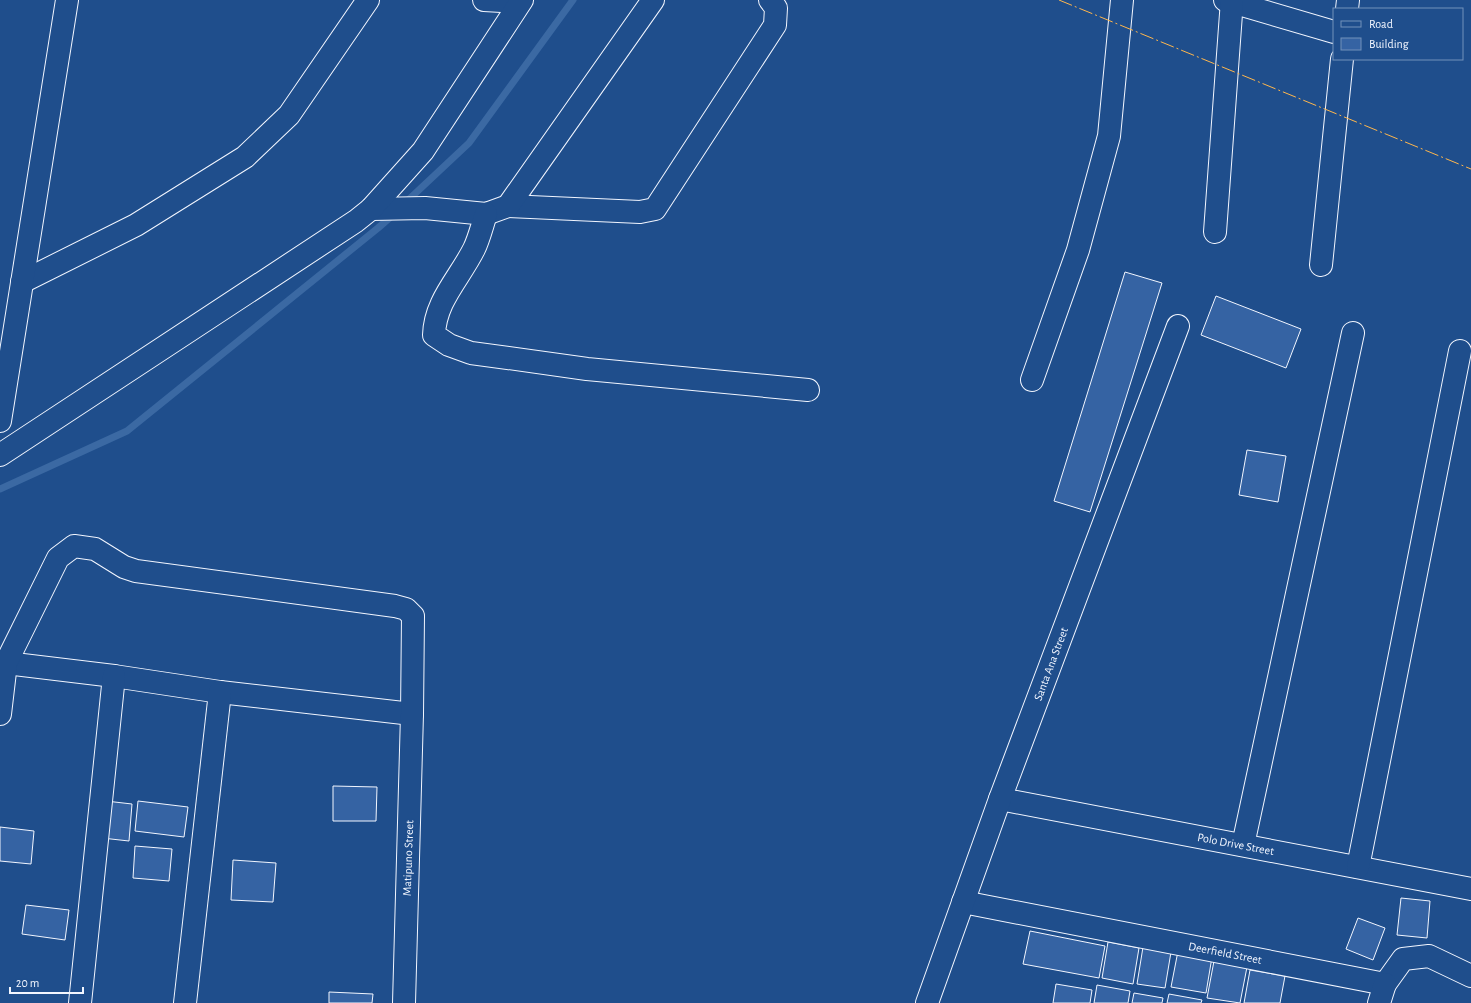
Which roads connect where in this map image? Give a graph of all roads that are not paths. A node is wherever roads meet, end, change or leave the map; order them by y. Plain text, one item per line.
1 (67, 0) edge
2 (368, 0) edge
3 (484, 0) edge
4 (653, 0) edge
5 (770, 0) edge
6 (1122, 0) edge
7 (521, 1) edge
8 (1229, 1) edge
9 (1333, 32) edge
10 (1342, 60) edge
11 (508, 206) junction
12 (377, 209) junction
13 (486, 214) junction
14 (1215, 232) dead end
15 (1321, 265) dead end
16 (22, 282) junction
17 (1178, 326) dead end
18 (1353, 333) dead end
19 (1460, 352) dead end
20 (1032, 380) dead end
21 (808, 390) dead end
22 (0, 421) edge
23 (0, 456) edge
24 (6, 663) junction
25 (114, 676) junction
26 (220, 692) junction
27 (0, 714) edge
28 (412, 714) junction
29 (1000, 799) junction
30 (1243, 845) junction
31 (1358, 867) junction
32 (1471, 887) edge
33 (963, 902) junction
34 (1471, 976) edge
35 (1382, 993) edge
36 (80, 1003) edge
37 (185, 1003) edge
38 (404, 1003) edge
39 (927, 1003) edge

1 - 16 street
2 - 16 street
3 - 7 street
4 - 11 street
5 - 11 street
6 - 20 street
7 - 12 street
8 - 9 street
8 - 14 street
10 - 15 street
11 - 13 street
12 - 13 street
12 - 23 street
13 - 21 street
16 - 22 street
17 - 29 street, Santa Ana Street
18 - 30 street
19 - 31 street
24 - 25 street
24 - 27 street, Matipuno Street
24 - 28 street, Matipuno Street
25 - 26 street
25 - 36 street
26 - 28 street
26 - 37 street
28 - 38 street, Matipuno Street
29 - 30 street, Polo Drive Street
29 - 33 street, Santa Ana Street
30 - 31 street, Polo Drive Street
31 - 32 street, Polo Drive Street
33 - 35 street, Deerfield Street
33 - 39 street, Santa Ana Street
34 - 35 street, Deerfield Street

